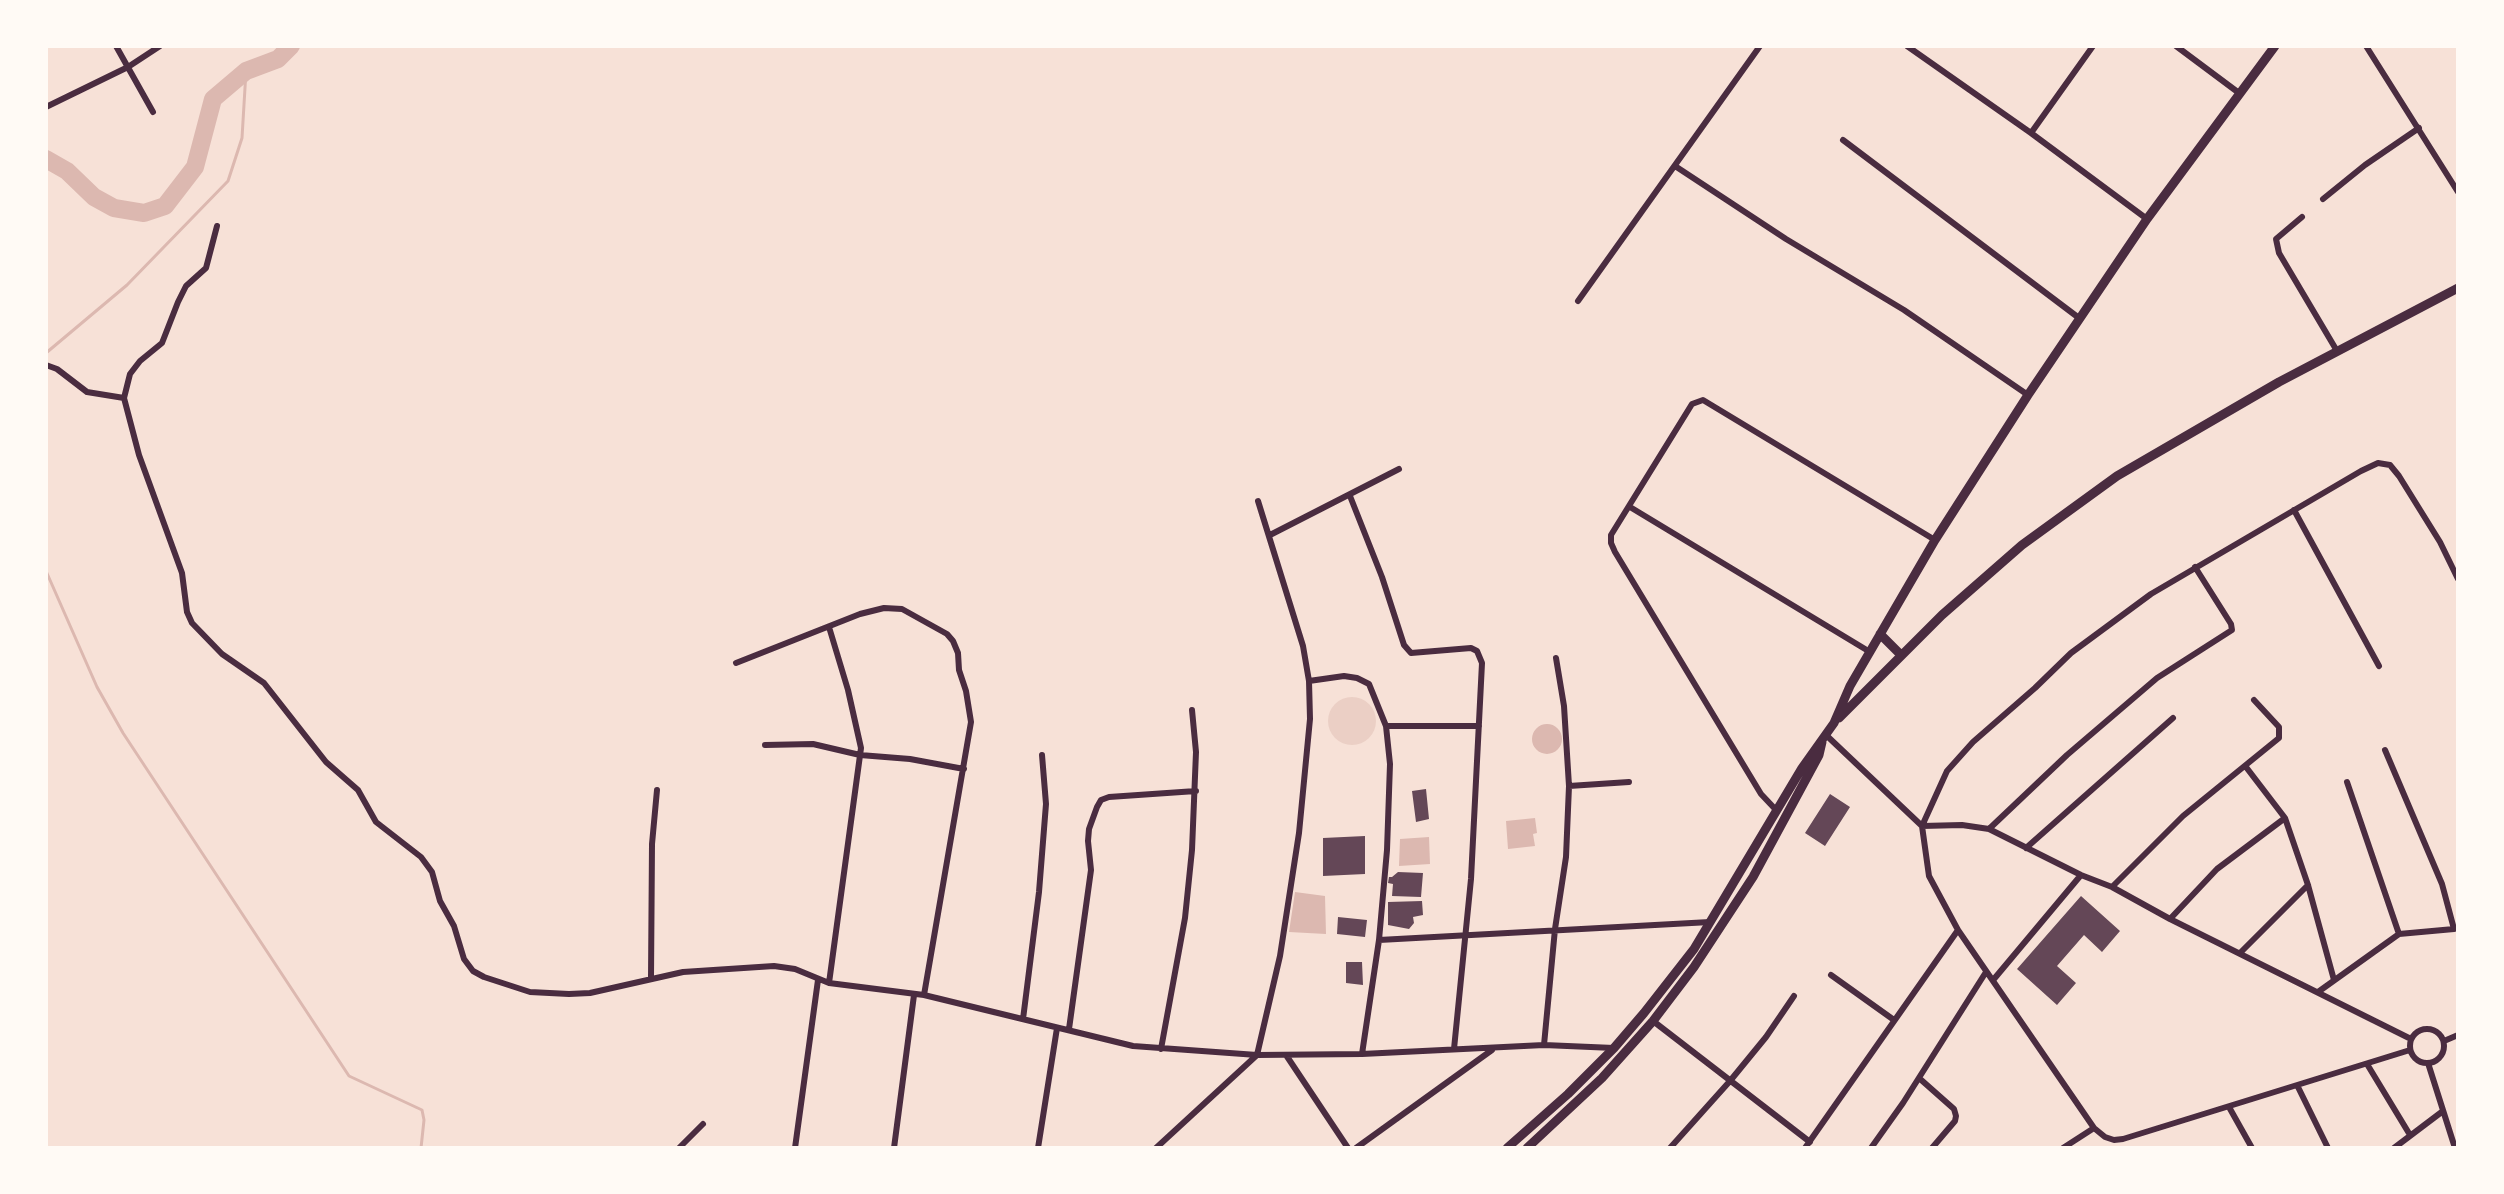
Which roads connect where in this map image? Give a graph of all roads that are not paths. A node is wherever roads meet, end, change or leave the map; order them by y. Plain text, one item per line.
1 (116, 46) edge
2 (160, 46) edge
3 (1760, 46) edge
4 (1907, 46) edge
5 (2093, 46) edge
6 (2176, 46) edge
7 (2275, 46) edge
8 (2366, 46) edge
9 (128, 67) junction
10 (2239, 93) junction
11 (46, 107) edge
12 (153, 112) dead end
13 (2419, 128) junction
14 (2031, 133) junction
15 (1843, 140) dead end
16 (1675, 166) junction
17 (2458, 192) edge
18 (2323, 199) dead end
19 (2302, 217) dead end
20 (2147, 219) junction
21 (217, 226) dead end
22 (2458, 288) edge
23 (1578, 301) dead end
24 (2079, 318) junction
25 (2337, 351) junction
26 (46, 365) edge
27 (2028, 395) junction
28 (124, 398) junction
29 (1399, 469) dead end
30 (1350, 496) junction
31 (1258, 501) dead end
32 (1630, 507) junction
33 (2294, 510) junction
34 (1270, 535) junction
35 (1935, 540) junction
36 (2195, 567) junction
37 (2458, 579) edge
38 (829, 627) junction
39 (1880, 634) junction
40 (1870, 652) junction
41 (1901, 655) junction
42 (1556, 658) dead end
43 (736, 663) dead end
44 (2379, 666) dead end
45 (1309, 681) junction
46 (2254, 700) dead end
47 (1192, 710) dead end
48 (2173, 718) dead end
49 (1834, 723) junction
50 (1386, 726) junction
51 (1479, 726) junction
52 (1824, 739) junction
53 (765, 745) dead end
54 (2385, 750) dead end
55 (860, 755) junction
56 (1042, 755) dead end
57 (2246, 767) junction
58 (964, 769) junction
59 (1629, 782) dead end
60 (2347, 782) dead end
61 (1569, 786) junction
62 (657, 790) dead end
63 (1196, 791) junction
64 (1777, 811) junction
65 (2285, 818) junction
66 (1922, 826) junction
67 (1989, 829) junction
68 (2026, 848) junction
69 (2081, 875) junction
70 (2308, 885) junction
71 (2112, 887) junction
72 (1724, 902) junction
73 (1734, 908) junction
74 (2170, 919) junction
75 (1711, 922) junction
76 (1555, 929) junction
77 (1958, 930) junction
78 (2399, 934) junction
79 (1466, 937) junction
80 (1379, 940) junction
81 (2240, 953) junction
82 (1986, 972) junction
83 (1831, 975) dead end
84 (651, 978) junction
85 (1994, 979) junction
86 (818, 980) junction
87 (2334, 980) junction
88 (829, 983) junction
89 (2318, 992) junction
90 (914, 995) junction
91 (924, 995) junction
92 (1794, 996) dead end
93 (1023, 1019) junction
94 (1894, 1020) junction
95 (1653, 1021) junction
96 (1057, 1028) junction
97 (1069, 1029) junction
98 (2458, 1035) edge
99 (2411, 1039) junction
100 (2444, 1041) junction
101 (1544, 1045) junction
102 (1495, 1048) junction
103 (1614, 1048) junction
104 (1161, 1049) junction
105 (1454, 1049) junction
106 (2410, 1050) junction
107 (1625, 1052) junction
108 (1362, 1054) junction
109 (1257, 1055) junction
110 (1286, 1055) junction
111 (2428, 1063) junction
112 (2367, 1064) junction
113 (1919, 1078) junction
114 (1730, 1081) junction
115 (2298, 1087) junction
116 (2229, 1107) junction
117 (2443, 1111) junction
118 (703, 1124) dead end
119 (2094, 1128) junction
120 (2410, 1135) junction
121 (1807, 1145) edge
122 (1157, 1147) edge
123 (679, 1148) edge
124 (795, 1148) edge
125 (894, 1148) edge
126 (1038, 1148) edge
127 (1348, 1148) edge
128 (1356, 1148) edge
129 (1507, 1148) edge
130 (1527, 1148) edge
131 (1670, 1148) edge
132 (1871, 1148) edge
133 (1932, 1148) edge
134 (2063, 1148) edge
135 (2252, 1148) edge
136 (2328, 1148) edge
137 (2394, 1148) edge
138 (2455, 1148) edge

1 - 9 street
2 - 9 street
3 - 16 street
4 - 14 street
5 - 14 street
6 - 10 street
7 - 10 main road
8 - 13 street
9 - 11 street
9 - 12 street
10 - 20 main road
13 - 17 street
13 - 18 street
14 - 20 street
15 - 24 street
16 - 23 street
16 - 27 street
19 - 25 street
20 - 24 main road
21 - 28 street
22 - 25 main road
24 - 27 main road
25 - 41 main road
26 - 28 street
27 - 35 main road
28 - 84 street
29 - 30 street
30 - 34 street
30 - 51 street
31 - 34 street
32 - 35 street
32 - 40 street
32 - 64 street
33 - 36 street
33 - 37 street
33 - 44 street
34 - 45 street
35 - 39 main road
36 - 66 street
36 - 67 street
38 - 43 street
38 - 55 street
38 - 58 street
39 - 40 main road
39 - 41 main road
40 - 49 main road
41 - 49 main road
42 - 61 street
45 - 50 street
45 - 109 street
46 - 57 street
47 - 63 street
48 - 68 street
49 - 52 main road
50 - 51 street
50 - 80 street
51 - 79 street
52 - 64 main road
52 - 66 street
52 - 73 main road
53 - 55 street
54 - 78 street
55 - 58 street
55 - 88 street
56 - 93 street
57 - 65 street
57 - 71 street
58 - 91 street
59 - 61 street
60 - 78 street
61 - 76 street
62 - 84 street
63 - 97 street
63 - 104 street
64 - 72 main road
65 - 70 street
65 - 74 street
66 - 67 street
66 - 77 street
67 - 68 street
68 - 69 street
69 - 71 street
69 - 85 street
70 - 81 street
70 - 87 street
71 - 74 street
72 - 73 main road
72 - 75 main road
73 - 95 main road
74 - 81 street
75 - 76 street
75 - 103 main road
76 - 79 street
76 - 101 street
77 - 82 street
77 - 94 street
78 - 87 street
79 - 80 street
79 - 105 street
80 - 108 street
81 - 89 street
82 - 85 street
82 - 113 street
83 - 94 street
84 - 86 street
85 - 119 street
86 - 88 street
86 - 124 street
87 - 89 street
88 - 90 street
89 - 99 street
90 - 91 street
90 - 125 street
91 - 93 street
92 - 114 street
93 - 96 street
94 - 121 street
95 - 107 main road
95 - 114 street
96 - 97 street
96 - 126 street
97 - 104 street
98 - 100 street
99 - 100 street
99 - 106 street
100 - 111 street
101 - 102 street
101 - 103 street
102 - 105 street
102 - 128 street
103 - 107 street
103 - 129 main road
104 - 109 street
105 - 108 street
106 - 111 street
106 - 112 street
107 - 130 main road
108 - 110 street
109 - 110 street
109 - 122 street
110 - 127 street
111 - 117 street
112 - 115 street
112 - 120 street
113 - 132 street
113 - 133 street
114 - 121 street
114 - 131 street
115 - 116 street
115 - 136 street
116 - 119 street
116 - 135 street
117 - 120 street
117 - 138 street
118 - 123 street
119 - 134 street
120 - 137 street

